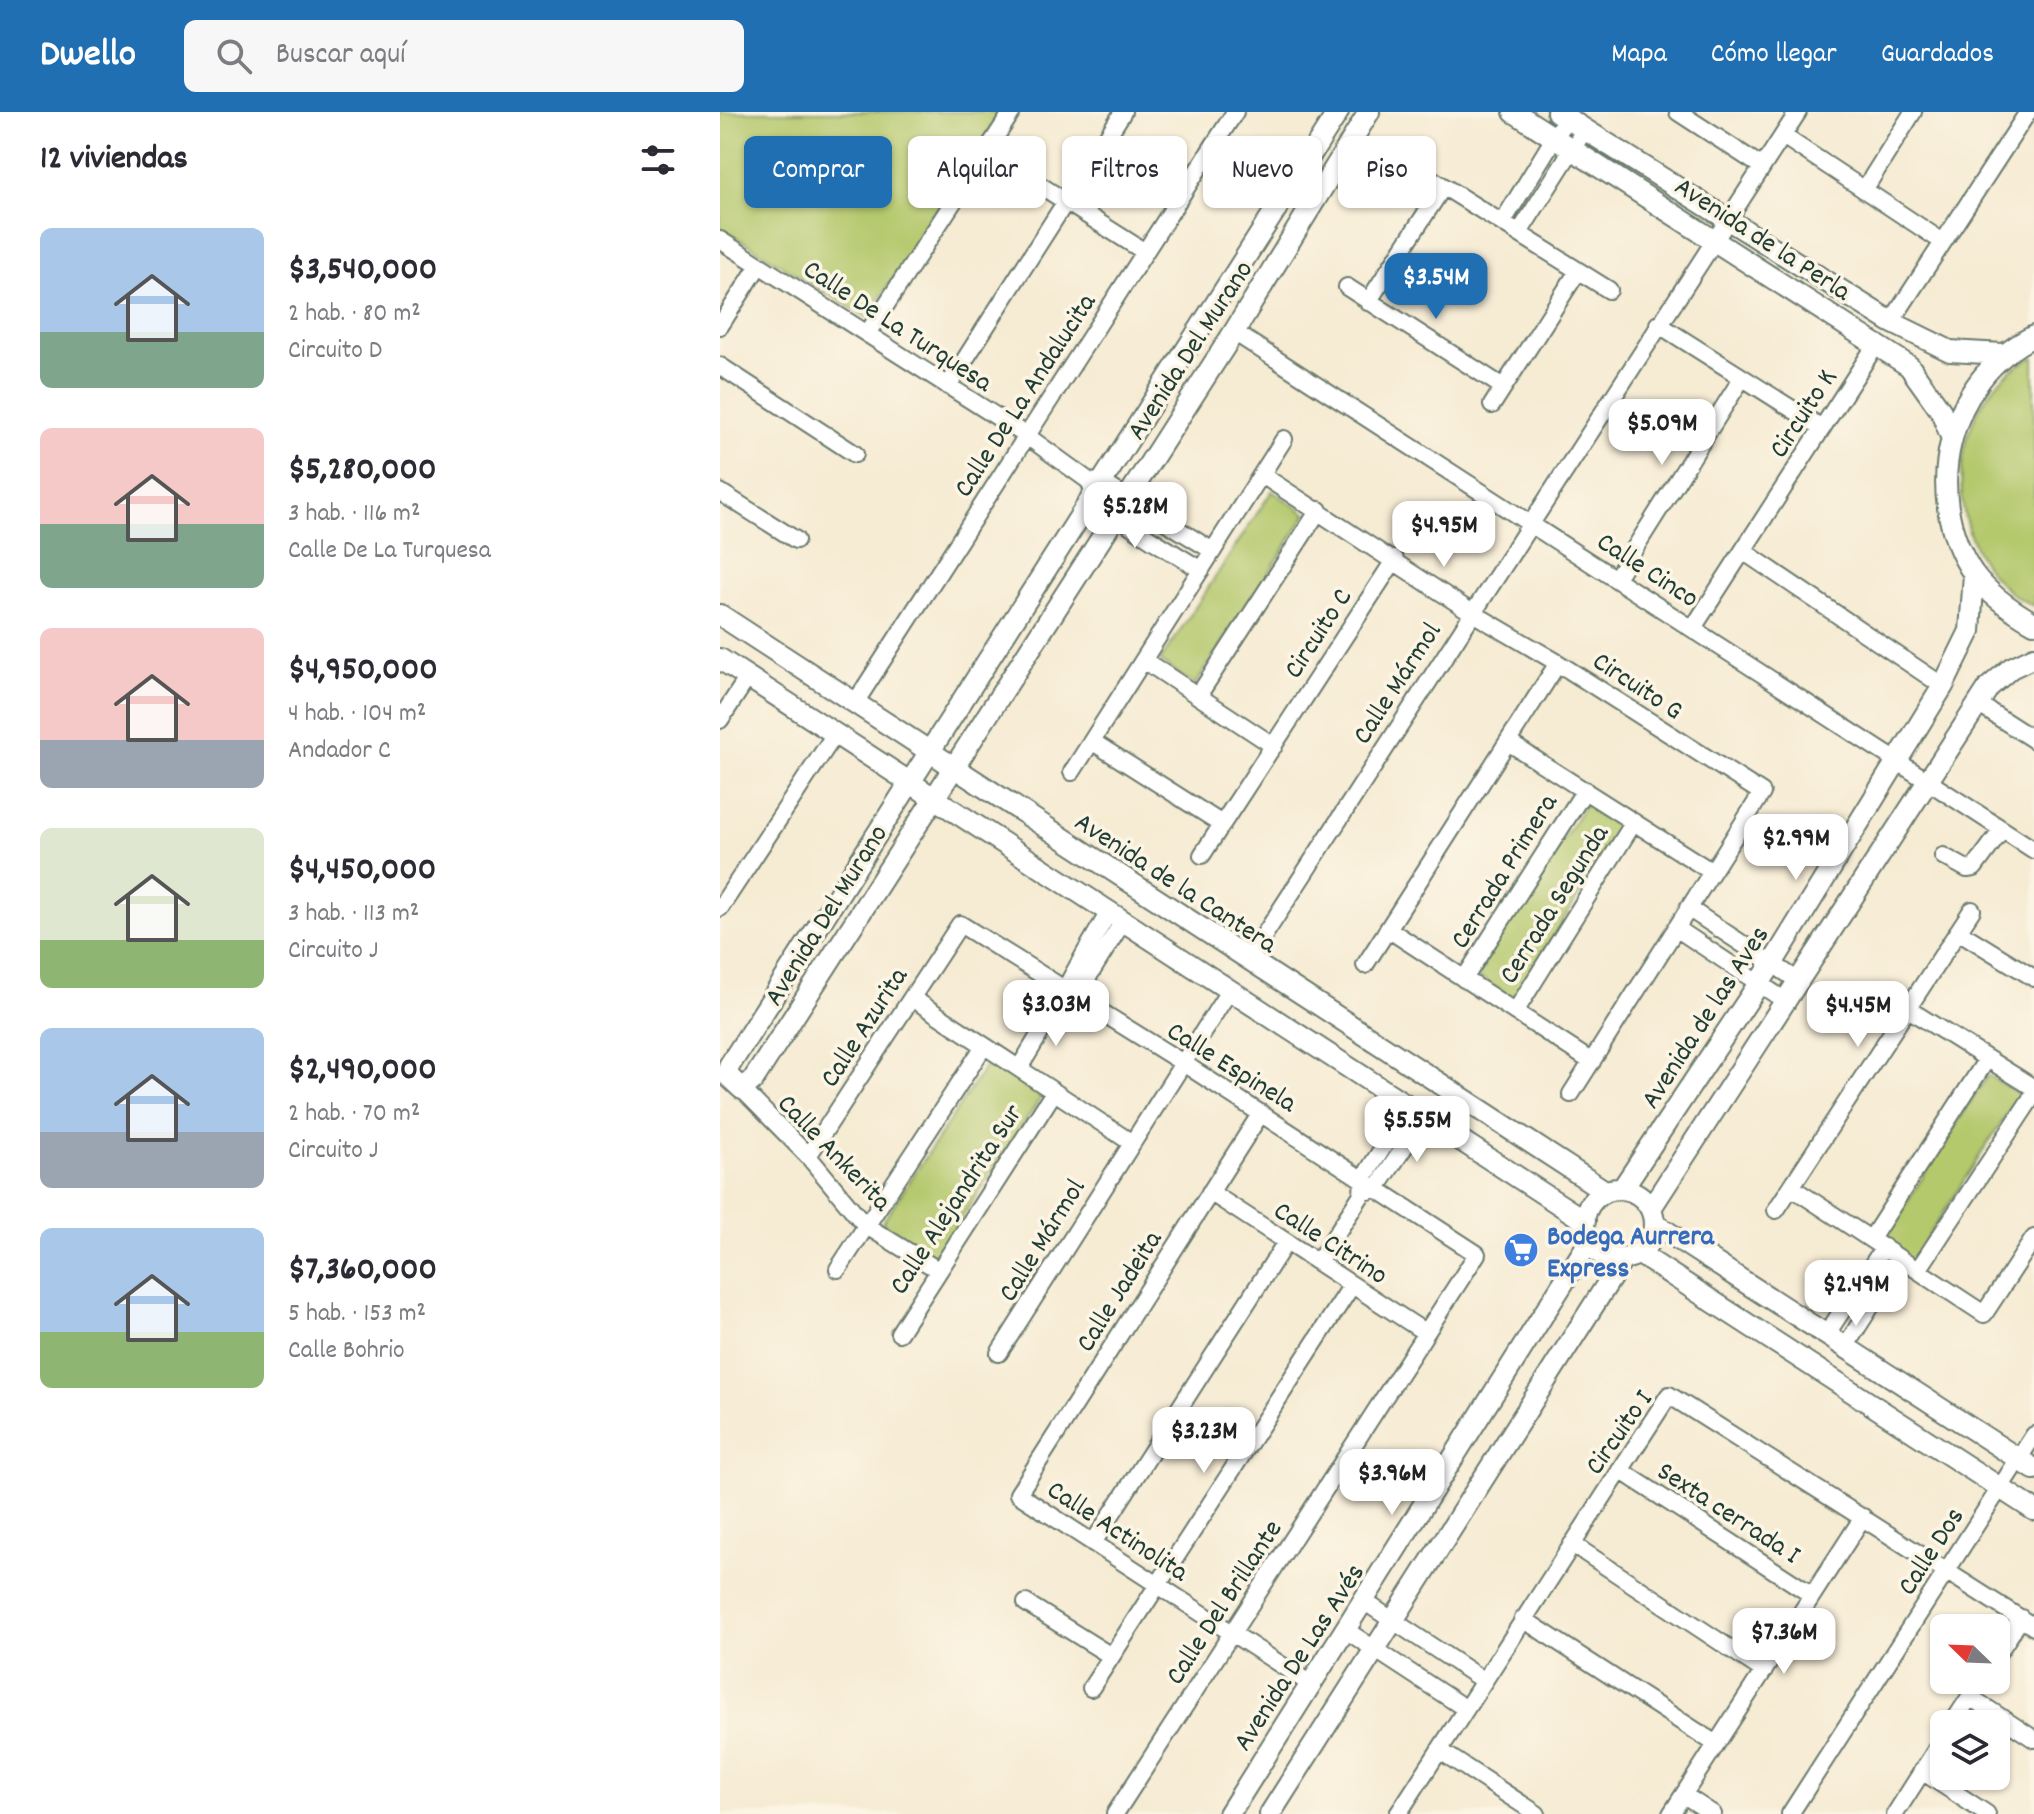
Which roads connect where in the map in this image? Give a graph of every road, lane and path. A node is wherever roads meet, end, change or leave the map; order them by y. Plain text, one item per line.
1 (1012, 112) edge
2 (1123, 112) edge
3 (1235, 112) edge
4 (1369, 112) edge
5 (1514, 112) edge
6 (1678, 112) edge
7 (1798, 112) edge
8 (1913, 112) edge
9 (1335, 113) edge
10 (1562, 115) edge
11 (2028, 118) edge
12 (1585, 129) junction
13 (996, 136) edge
14 (1107, 136) edge
15 (1783, 136) junction
16 (1563, 142) junction
17 (1761, 166) junction
18 (1436, 182) edge
19 (1443, 187) junction
20 (1864, 190) junction
21 (1062, 206) edge
22 (949, 208) edge
23 (1076, 208) edge
24 (1727, 219) junction
25 (1502, 223) junction
26 (1519, 233) junction
27 (1714, 238) junction
28 (720, 240) edge
29 (1943, 242) junction
30 (1145, 252) junction
31 (759, 265) junction
32 (1578, 271) junction
33 (1347, 287) dead end
34 (1609, 290) dead end
35 (1368, 302) junction
36 (1891, 322) junction
37 (1658, 324) junction
38 (720, 326) edge
39 (1234, 332) junction
40 (867, 334) junction
41 (2034, 336) edge
42 (1877, 343) junction
43 (2003, 354) junction
44 (720, 366) edge
45 (1742, 378) junction
46 (948, 386) junction
47 (1503, 387) junction
48 (1492, 405) dead end
49 (1822, 428) junction
50 (1027, 436) junction
51 (1284, 439) dead end
52 (1952, 439) junction
53 (855, 454) dead end
54 (1262, 475) junction
55 (1095, 487) junction
56 (720, 492) edge
57 (1122, 505) junction
58 (1319, 510) junction
59 (1530, 522) junction
60 (796, 540) dead end
61 (1213, 551) junction
62 (1743, 551) junction
63 (1395, 559) junction
64 (1201, 570) junction
65 (1974, 574) junction
66 (1616, 578) junction
67 (1471, 612) junction
68 (720, 615) edge
69 (2034, 623) edge
70 (1693, 628) junction
71 (2034, 657) edge
72 (720, 659) edge
73 (1145, 661) junction
74 (1558, 663) junction
75 (748, 677) junction
76 (1943, 686) junction
77 (1198, 696) junction
78 (855, 703) junction
79 (1978, 704) junction
80 (720, 720) edge
81 (835, 734) junction
82 (2034, 740) edge
83 (1093, 742) junction
84 (1508, 742) junction
85 (1274, 746) junction
86 (931, 754) junction
87 (1897, 759) junction
88 (951, 767) junction
89 (1072, 772) dead end
90 (1930, 780) junction
91 (911, 784) junction
92 (1585, 790) junction
93 (931, 798) junction
94 (1634, 822) junction
95 (1222, 824) junction
96 (2002, 830) junction
97 (2034, 850) edge
98 (1202, 855) dead end
99 (1943, 856) dead end
100 (1712, 872) junction
101 (720, 908) edge
102 (1688, 908) junction
103 (1972, 910) dead end
104 (1115, 918) junction
105 (960, 924) joint
106 (1676, 928) junction
107 (1388, 929) junction
108 (1958, 931) junction
109 (1248, 960) junction
110 (1772, 964) junction
111 (1365, 965) dead end
112 (2034, 978) edge
113 (1464, 979) junction
114 (1800, 982) junction
115 (1759, 984) junction
116 (1229, 991) junction
117 (912, 998) junction
118 (1065, 998) junction
119 (1787, 1002) junction
120 (1908, 1009) junction
121 (1515, 1012) junction
122 (984, 1046) junction
123 (1987, 1059) junction
124 (1592, 1062) junction
125 (1183, 1063) junction
126 (1019, 1068) junction
127 (742, 1089) junction
128 (2034, 1091) edge
129 (1054, 1092) junction
130 (1571, 1094) dead end
131 (1417, 1111) junction
132 (1261, 1113) junction
133 (1132, 1143) junction
134 (808, 1156) junction
135 (1367, 1187) junction
136 (1791, 1187) junction
137 (1613, 1190) junction
138 (1210, 1192) junction
139 (1776, 1210) dead end
140 (1653, 1216) junction
141 (1585, 1221) junction
142 (865, 1225) junction
143 (2034, 1238) edge
144 (1286, 1242) junction
145 (1589, 1242) junction
146 (1878, 1243) junction
147 (1477, 1254) joint
148 (1631, 1256) junction
149 (1901, 1259) junction
150 (1318, 1262) junction
151 (838, 1269) dead end
152 (938, 1270) junction
153 (1918, 1270) junction
154 (1352, 1285) junction
155 (899, 1333) dead end
156 (1426, 1333) junction
157 (1826, 1335) junction
158 (1845, 1347) junction
159 (999, 1353) dead end
160 (2034, 1435) edge
161 (2026, 1464) edge
162 (1620, 1470) junction
163 (2000, 1488) junction
164 (1018, 1494) joint
165 (2034, 1510) edge
166 (1863, 1517) junction
167 (1093, 1543) junction
168 (1572, 1544) junction
169 (1947, 1570) junction
170 (1157, 1584) junction
171 (1812, 1595) junction
172 (1365, 1602) junction
173 (1026, 1603) dead end
174 (1523, 1619) junction
175 (1395, 1622) junction
176 (2027, 1622) edge
177 (1347, 1631) junction
178 (1232, 1633) junction
179 (2010, 1641) edge
180 (1376, 1650) junction
181 (1111, 1656) junction
182 (1764, 1671) junction
183 (1484, 1681) junction
184 (1312, 1685) junction
185 (1091, 1688) dead end
186 (1972, 1694) edge
187 (1970, 1697) junction
188 (1466, 1709) junction
189 (1961, 1710) edge
190 (2034, 1739) edge
191 (1716, 1744) junction
192 (1439, 1750) junction
193 (1930, 1759) edge
194 (1922, 1771) junction
195 (1684, 1795) junction
196 (1115, 1814) edge
197 (1229, 1814) edge
198 (1270, 1814) edge
199 (1398, 1814) edge
200 (1537, 1814) edge
201 (1671, 1814) edge
202 (1713, 1814) edge
203 (1790, 1814) edge
204 (1895, 1814) edge
205 (1987, 1814) edge

1 - 13 street
2 - 14 street
3 - 30 street, Calle De La Andalucita
4 - 39 street, Avenida Del Murano
5 - 16 street, Avenida de la Perla
6 - 17 street
7 - 15 street, Calle Mármol
8 - 20 street
9 - 55 street, Avenida Del Murano
10 - 12 street, Avenida de la Perla
10 - 16 street
11 - 29 street
12 - 16 street
12 - 24 street, Avenida de la Perla
15 - 17 street, Calle Mármol
15 - 20 street
16 - 25 street
16 - 26 street
16 - 27 street, Avenida de la Perla
17 - 24 street, Calle Mármol
18 - 19 street
19 - 25 street
19 - 35 street
20 - 29 street
21 - 46 street
22 - 40 street
23 - 30 street
24 - 27 street, Calle Mármol
24 - 36 street, Avenida de la Perla
25 - 26 street
26 - 32 street
27 - 37 street, Calle Mármol
27 - 42 street, Avenida de la Perla
28 - 31 street, Calle De La Turquesa
29 - 36 street
30 - 50 street, Calle De La Andalucita
31 - 38 street
31 - 40 street, Calle De La Turquesa
32 - 34 street
32 - 47 street
33 - 35 street
35 - 47 street
36 - 43 street, Avenida de la Perla
37 - 45 street
37 - 59 street, Calle Mármol
39 - 57 street, Avenida Del Murano
39 - 59 street, Calle Cinco
40 - 46 street, Calle De La Turquesa
41 - 43 street
42 - 49 street, Circuito K
42 - 52 street, Avenida de la Perla
43 - 52 street
44 - 53 street
45 - 49 street
45 - 66 street
46 - 50 street, Calle De La Turquesa
47 - 48 street
49 - 62 street, Circuito K
50 - 55 street, Calle De La Turquesa
50 - 78 street, Calle De La Andalucita
51 - 54 street
52 - 65 street
54 - 58 street
54 - 61 street
55 - 57 street, Calle De La Turquesa
55 - 86 street, Avenida Del Murano
56 - 60 street
57 - 61 street, Calle De La Turquesa
57 - 64 street, Calle De La Turquesa
57 - 88 street, Avenida Del Murano
58 - 63 street
58 - 77 street
59 - 66 street, Calle Cinco
59 - 67 street, Calle Mármol
61 - 64 street
62 - 70 street, Circuito K
62 - 76 street
63 - 67 street
63 - 85 street, Circuito C
64 - 73 street
65 - 69 street
65 - 76 street, Avenida de las Aves
66 - 70 street, Calle Cinco
67 - 74 street
67 - 109 street, Calle Mármol
68 - 78 street, Avenida de la Cantera
70 - 87 street, Calle Cinco
71 - 79 street
72 - 75 street
73 - 77 street
73 - 83 street
74 - 84 street, Circuito G
74 - 100 street, Circuito G
75 - 80 street
75 - 81 street
76 - 87 street, Avenida de las Aves
77 - 85 street
78 - 86 street, Avenida de la Cantera
79 - 82 street
79 - 90 street
81 - 91 street
81 - 101 street
83 - 89 street
83 - 95 street
84 - 92 street
84 - 107 street, Circuito G
85 - 95 street, Circuito C
86 - 88 street, Avenida de la Cantera
86 - 91 street, Avenida Del Murano
87 - 90 street, Calle Cinco
87 - 110 street, Avenida de las Aves
88 - 93 street, Avenida Del Murano
88 - 109 street, Avenida de la Cantera
90 - 96 street, Calle Cinco
90 - 114 street
91 - 93 street
91 - 127 street, Avenida Del Murano
92 - 94 street
92 - 113 street, Cerrada Primera
93 - 104 street
93 - 127 street, Avenida Del Murano
94 - 100 street
94 - 121 street, Cerrada Segunda
95 - 98 street, Circuito C
96 - 97 street, Calle Cinco
96 - 99 street
100 - 102 street, Circuito G
102 - 106 street, Circuito G
102 - 110 street
103 - 108 street
104 - 116 street
104 - 118 street
105 - 117 street, Calle Azurita
105 - 118 street, Calle Espinela
106 - 115 street
106 - 124 street, Circuito G
107 - 111 street, Circuito G
107 - 113 street
108 - 112 street
108 - 120 street
109 - 137 street, Avenida de la Cantera
110 - 114 street
110 - 115 street, Avenida de las Aves
113 - 121 street
114 - 119 street
115 - 119 street
115 - 137 street, Avenida de las Aves
116 - 125 street, Calle Mármol
116 - 131 street
117 - 122 street
117 - 134 street, Calle Azurita
118 - 125 street, Calle Espinela
118 - 126 street
119 - 140 street
120 - 123 street
120 - 136 street
121 - 124 street
122 - 126 street
122 - 142 street
123 - 128 street
123 - 146 street
124 - 130 street, Circuito G
125 - 132 street, Calle Espinela
125 - 133 street, Calle Mármol
126 - 129 street
127 - 134 street, Calle Ankerita
128 - 153 street
129 - 133 street
129 - 152 street, Calle Alejandrita Sur
131 - 135 street
131 - 141 street
132 - 135 street, Calle Espinela
132 - 138 street, Calle Jadeita
133 - 159 street, Calle Mármol
134 - 142 street, Calle Ankerita
135 - 147 street, Calle Espinela
135 - 150 street
136 - 139 street
136 - 146 street
137 - 140 street
137 - 141 street
138 - 144 street, Calle Citrino
138 - 164 street, Calle Jadeita
140 - 148 street
140 - 157 street
141 - 145 street
142 - 151 street
142 - 152 street, Calle Ankerita
143 - 153 street
144 - 150 street, Calle Citrino
144 - 167 street
145 - 148 street
145 - 172 street, Avenida De Las Avés
146 - 149 street
146 - 157 street
147 - 156 street, Calle Del Brillante
148 - 163 street
148 - 175 street
149 - 153 street
149 - 158 street
150 - 154 street, Calle Citrino
152 - 155 street, Calle Alejandrita Sur
154 - 156 street, Calle Citrino
154 - 170 street
156 - 178 street, Calle Del Brillante
157 - 158 street
158 - 161 street
160 - 161 street, Calle Dos
161 - 163 street, Calle Dos
162 - 166 street, Circuito I
162 - 168 street, Circuito I
162 - 171 street, Sexta cerrada I
163 - 165 street
163 - 169 street, Calle Dos
164 - 167 street, Calle Actinolita
166 - 169 street, Circuito I
166 - 171 street
167 - 170 street, Calle Actinolita
168 - 174 street, Circuito I
168 - 182 street
169 - 176 street, Circuito I
169 - 203 street, Calle Dos
170 - 178 street, Calle Actinolita
170 - 181 street
171 - 182 street
172 - 175 street
172 - 177 street, Avenida De Las Avés
173 - 181 street
174 - 183 street, Circuito I
174 - 191 street
175 - 180 street
175 - 183 street
176 - 179 street
177 - 180 street
177 - 184 street, Avenida De Las Avés
178 - 184 street, Calle Actinolita
178 - 196 street, Calle Del Brillante
180 - 188 street
180 - 198 street
181 - 185 street
182 - 191 street
183 - 188 street, Circuito I
184 - 197 street, Avenida De Las Avés
186 - 187 street
187 - 189 street
187 - 190 street
188 - 192 street, Circuito I
191 - 195 street
192 - 199 street, Circuito I
192 - 200 street
193 - 194 street
194 - 204 street
194 - 205 street
195 - 201 street
195 - 202 street

